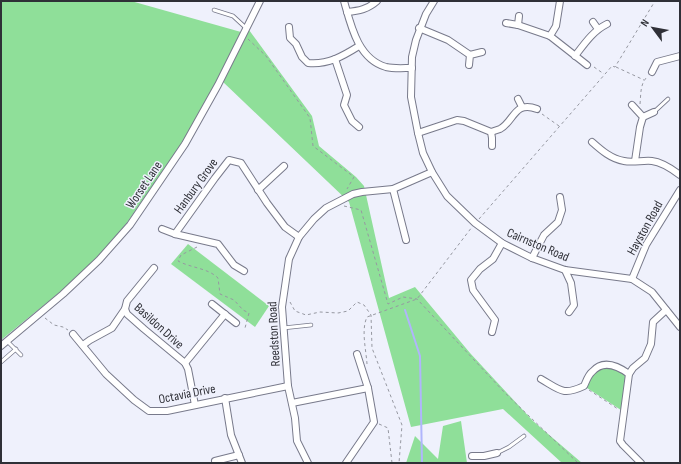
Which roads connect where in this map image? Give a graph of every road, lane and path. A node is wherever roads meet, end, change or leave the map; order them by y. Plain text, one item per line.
1 (260, 1) edge
2 (344, 1) edge
3 (377, 1) edge
4 (434, 1) edge
5 (560, 1) edge
6 (656, 1) edge
7 (214, 10) dead end
8 (347, 12) junction
9 (519, 16) dead end
10 (593, 22) dead end
11 (506, 23) dead end
12 (607, 24) dead end
13 (518, 25) junction
14 (289, 27) dead end
15 (246, 28) junction
16 (419, 28) junction
17 (598, 29) junction
18 (243, 35) junction
19 (550, 36) junction
20 (359, 46) junction
21 (482, 52) dead end
22 (470, 55) junction
23 (575, 56) junction
24 (680, 56) edge
25 (336, 59) junction
26 (469, 65) dead end
27 (587, 65) joint
28 (615, 67) junction
29 (412, 68) junction
30 (652, 72) joint
31 (605, 75) junction
32 (644, 80) junction
33 (518, 99) dead end
34 (668, 99) dead end
35 (632, 105) dead end
36 (522, 107) junction
37 (537, 109) joint
38 (638, 112) junction
39 (654, 112) joint
40 (643, 117) junction
41 (560, 126) junction
42 (359, 127) dead end
43 (491, 132) junction
44 (418, 133) junction
45 (592, 142) dead end
46 (492, 146) dead end
47 (635, 161) junction
48 (284, 166) dead end
49 (432, 172) junction
50 (680, 175) edge
51 (348, 188) dead end
52 (393, 189) junction
53 (258, 190) junction
54 (680, 190) edge
55 (560, 197) dead end
56 (342, 205) dead end
57 (475, 223) junction
58 (162, 229) dead end
59 (175, 234) junction
60 (299, 237) junction
61 (199, 240) junction
62 (406, 240) dead end
63 (502, 243) junction
64 (532, 258) junction
65 (154, 268) dead end
66 (566, 270) junction
67 (244, 271) dead end
68 (632, 279) junction
69 (287, 298) dead end
70 (417, 299) junction
71 (212, 304) dead end
72 (125, 310) junction
73 (666, 310) junction
74 (568, 312) dead end
75 (40, 313) junction
76 (225, 314) junction
77 (371, 315) junction
78 (236, 323) dead end
79 (311, 324) dead end
80 (680, 327) edge
81 (245, 328) dead end
82 (283, 328) junction
83 (492, 332) dead end
84 (71, 333) joint
85 (7, 340) junction
86 (83, 345) junction
87 (1, 346) edge
88 (16, 349) junction
89 (357, 354) dead end
90 (21, 355) dead end
91 (1, 362) edge
92 (185, 363) junction
93 (361, 370) junction
94 (629, 374) junction
95 (541, 379) dead end
96 (288, 386) junction
97 (584, 386) junction
98 (368, 388) junction
99 (225, 398) junction
100 (292, 403) junction
101 (195, 405) junction
102 (624, 412) junction
103 (375, 424) dead end
104 (524, 436) dead end
105 (497, 453) joint
106 (239, 455) junction
107 (472, 456) dead end
108 (484, 456) junction
109 (215, 461) dead end
110 (242, 463) edge
111 (308, 463) edge
112 (346, 463) edge
113 (392, 463) edge
114 (399, 463) edge
115 (486, 463) edge
116 (578, 463) edge
117 (641, 463) edge

1 - 15 street, Worset Lane
2 - 8 street
3 - 8 street
4 - 16 street, Cairnston Road
5 - 19 street
6 - 28 path
7 - 15 lane
8 - 20 street
9 - 13 street
10 - 17 street
11 - 13 street
12 - 17 street
13 - 19 street
14 - 25 street
15 - 18 street, Worset Lane
16 - 22 street
16 - 29 street, Cairnston Road
17 - 23 street
18 - 51 path
18 - 75 street, Worset Lane
19 - 23 street
20 - 25 street
20 - 29 street
21 - 22 street
22 - 26 street
23 - 27 street
24 - 30 street
25 - 42 street
27 - 31 path
28 - 31 path
28 - 32 path
29 - 44 street, Cairnston Road
30 - 32 path
31 - 41 path
32 - 38 path
33 - 36 street
34 - 39 lane
35 - 38 street
36 - 37 street
36 - 43 street
37 - 41 path
38 - 40 street
39 - 40 street
40 - 47 street
41 - 57 path
43 - 44 street
43 - 46 street
44 - 49 street, Cairnston Road
45 - 47 street
47 - 50 street
48 - 53 street
49 - 52 street, Reedston Road
49 - 57 street, Cairnston Road
52 - 60 street, Reedston Road
52 - 62 street
53 - 59 street, Hanbury Grove
53 - 60 street, Hanbury Grove
54 - 68 street, Hayston Road
55 - 64 street
56 - 70 path
57 - 63 street, Cairnston Road
57 - 70 path
58 - 59 street, Hanbury Grove
59 - 61 street, Hanbury Grove
60 - 82 street, Reedston Road
61 - 67 street, Hanbury Grove
61 - 81 path
63 - 64 street, Cairnston Road
63 - 83 street
64 - 66 street, Cairnston Road
65 - 72 street, Basildon Drive
66 - 68 street, Cairnston Road
66 - 74 street
68 - 73 street, Cairnston Road
69 - 77 path
70 - 77 path
70 - 116 path
71 - 76 street
72 - 86 street
72 - 92 street, Basildon Drive
73 - 80 street, Cairnston Road
73 - 94 street
75 - 84 path
75 - 85 street, Worset Lane
76 - 78 street
76 - 92 street
77 - 93 path
77 - 114 path
79 - 82 lane
82 - 96 street, Reedston Road
84 - 86 street, Octavia Drive
85 - 87 street, Worset Lane
85 - 88 lane
86 - 101 street, Octavia Drive
88 - 90 lane
88 - 91 lane
89 - 93 street
92 - 101 street, Basildon Drive
93 - 98 street
94 - 97 street
94 - 102 street
95 - 97 street
96 - 99 street, Octavia Drive
96 - 100 street, Reedston Road
97 - 102 path
98 - 100 street
98 - 112 street
99 - 101 street, Octavia Drive
99 - 106 street
100 - 111 street, Reedston Road
102 - 117 street
103 - 113 path
104 - 105 lane
105 - 108 street
106 - 109 street
106 - 110 street
107 - 108 street
108 - 115 street

